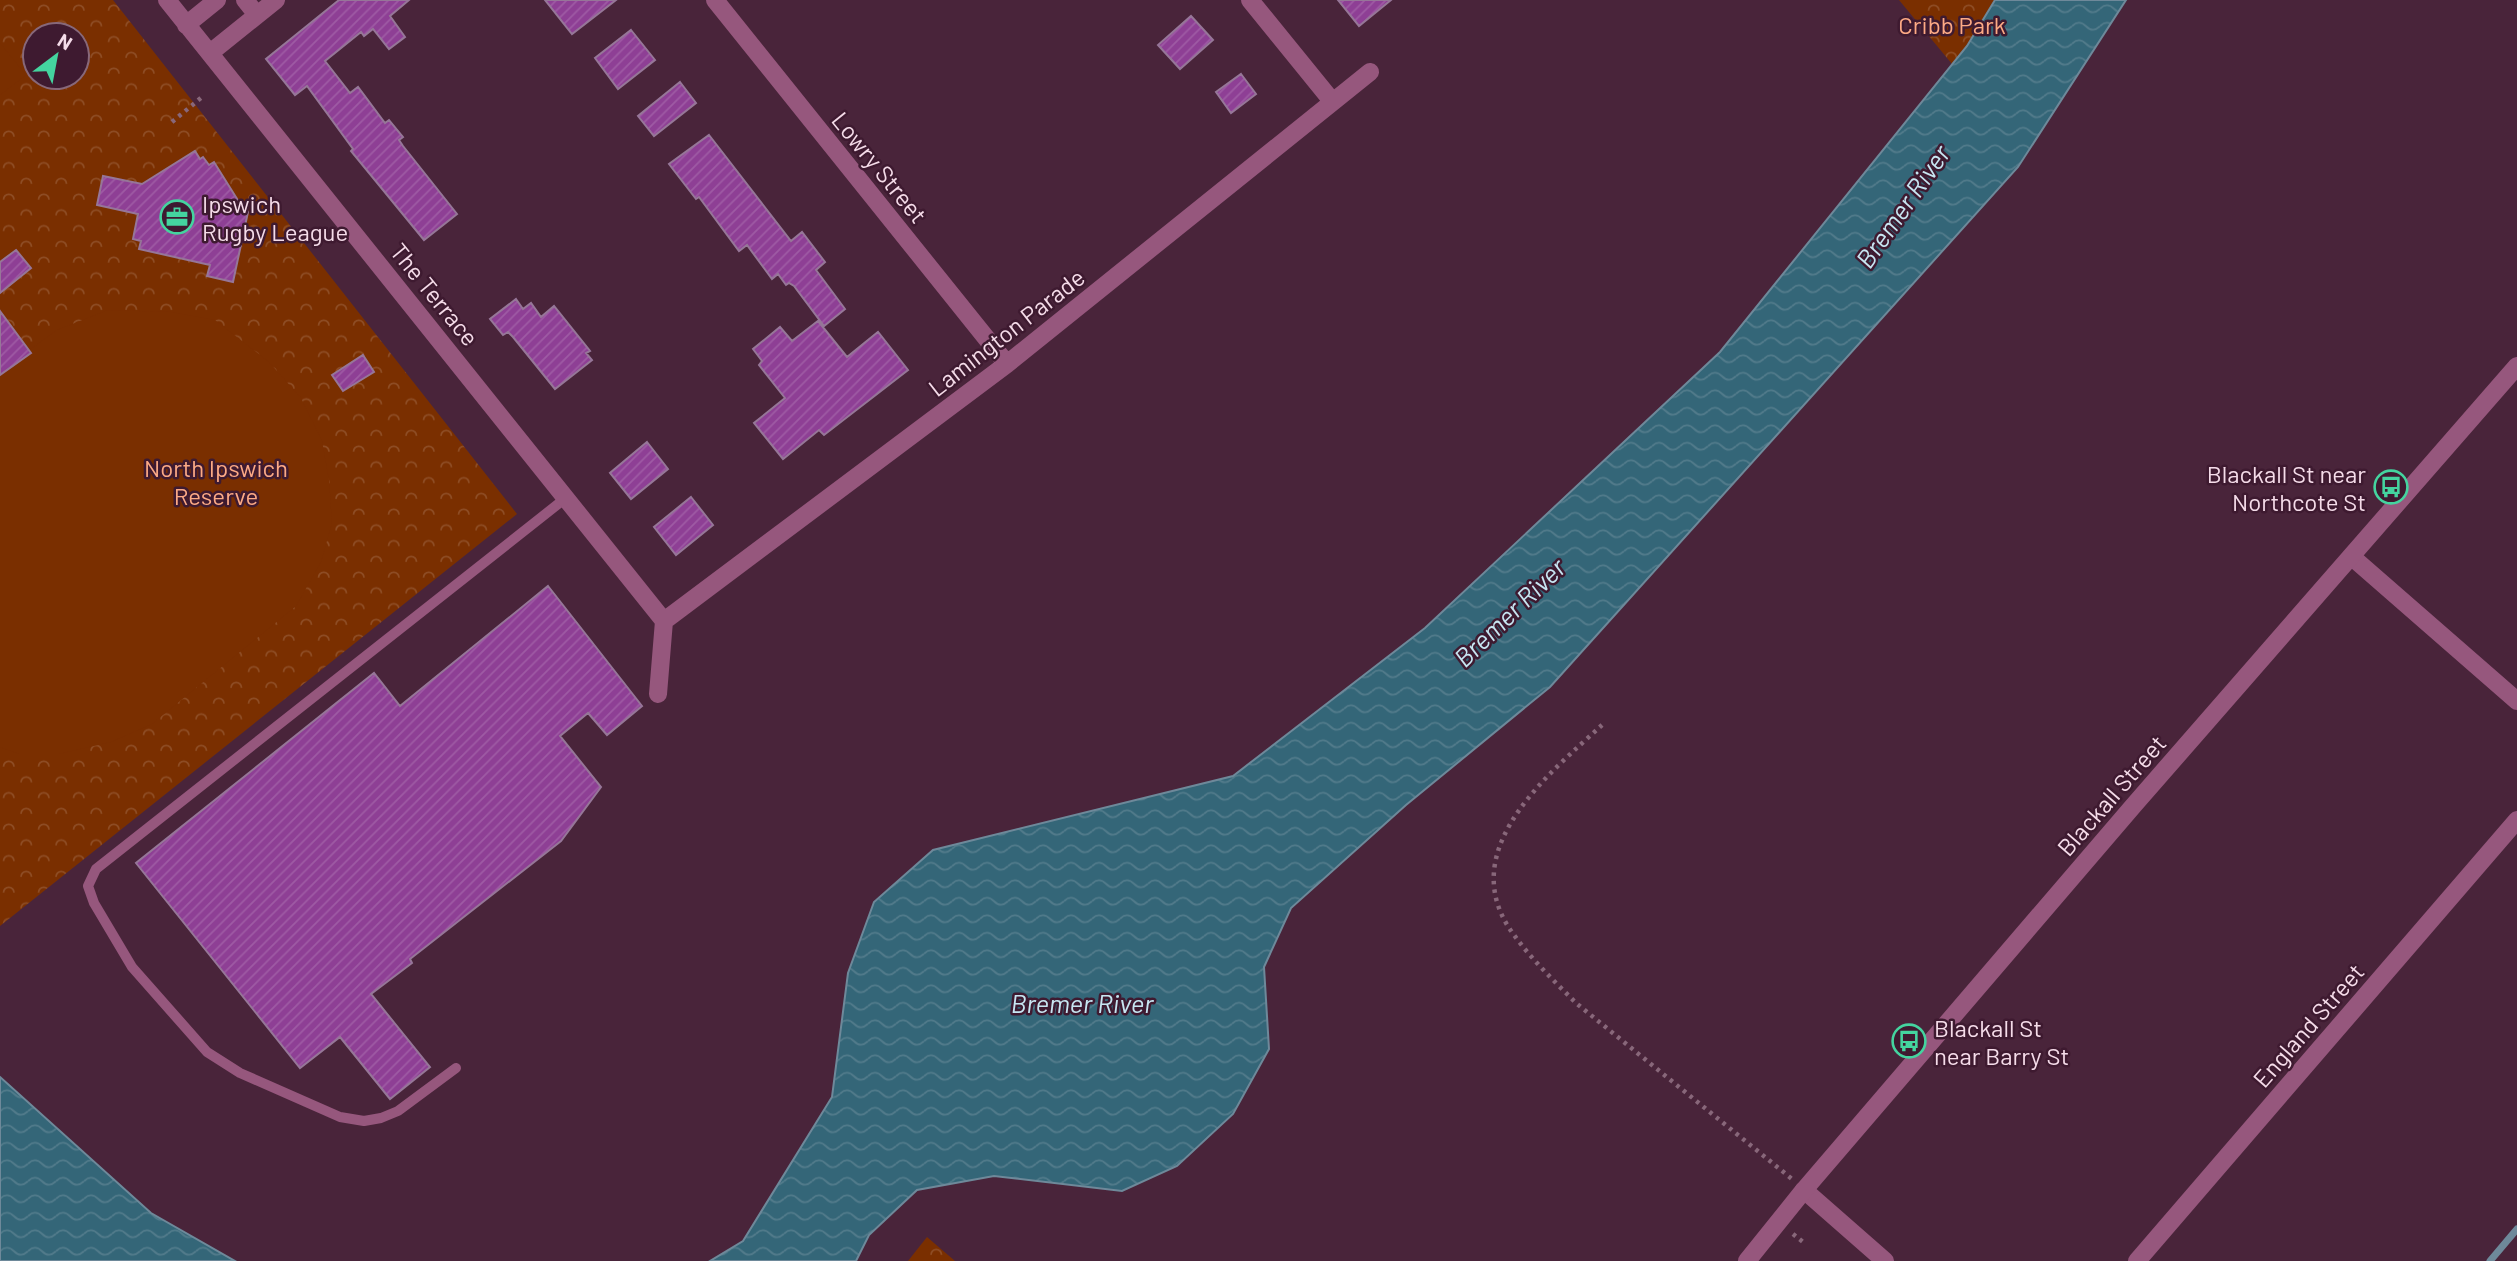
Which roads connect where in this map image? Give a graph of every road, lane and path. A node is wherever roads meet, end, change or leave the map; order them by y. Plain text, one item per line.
1 (167, 0) edge
2 (217, 0) edge
3 (245, 0) edge
4 (276, 0) edge
5 (715, 0) edge
6 (1250, 0) edge
7 (257, 15) junction
8 (186, 25) junction
9 (210, 53) junction
10 (1370, 72) dead end
11 (202, 97) dead end
12 (1332, 101) junction
13 (172, 122) dead end
14 (1007, 365) junction
15 (2517, 366) edge
16 (567, 497) junction
17 (2352, 557) junction
18 (664, 621) junction
19 (658, 694) dead end
20 (2517, 701) edge
21 (1602, 725) dead end
22 (2517, 820) edge
23 (456, 1068) dead end
24 (1804, 1190) junction
25 (1747, 1261) edge
26 (1885, 1261) edge
27 (2137, 1261) edge

1 - 8 street, The Terrace
2 - 8 street
3 - 7 street
4 - 7 street
5 - 14 street, Lowry Street
6 - 12 street
7 - 9 street
8 - 9 street, The Terrace
9 - 16 street, The Terrace
10 - 12 street, Lamington Parade
11 - 13 path
12 - 14 street, Lamington Parade
14 - 18 street, Lamington Parade
15 - 17 street, Blackall Street
16 - 18 street, The Terrace
16 - 23 lane
17 - 20 street
17 - 24 street, Blackall Street
18 - 19 street
21 - 24 path
22 - 27 street, England Street
24 - 25 street, Blackall Street
24 - 26 street

